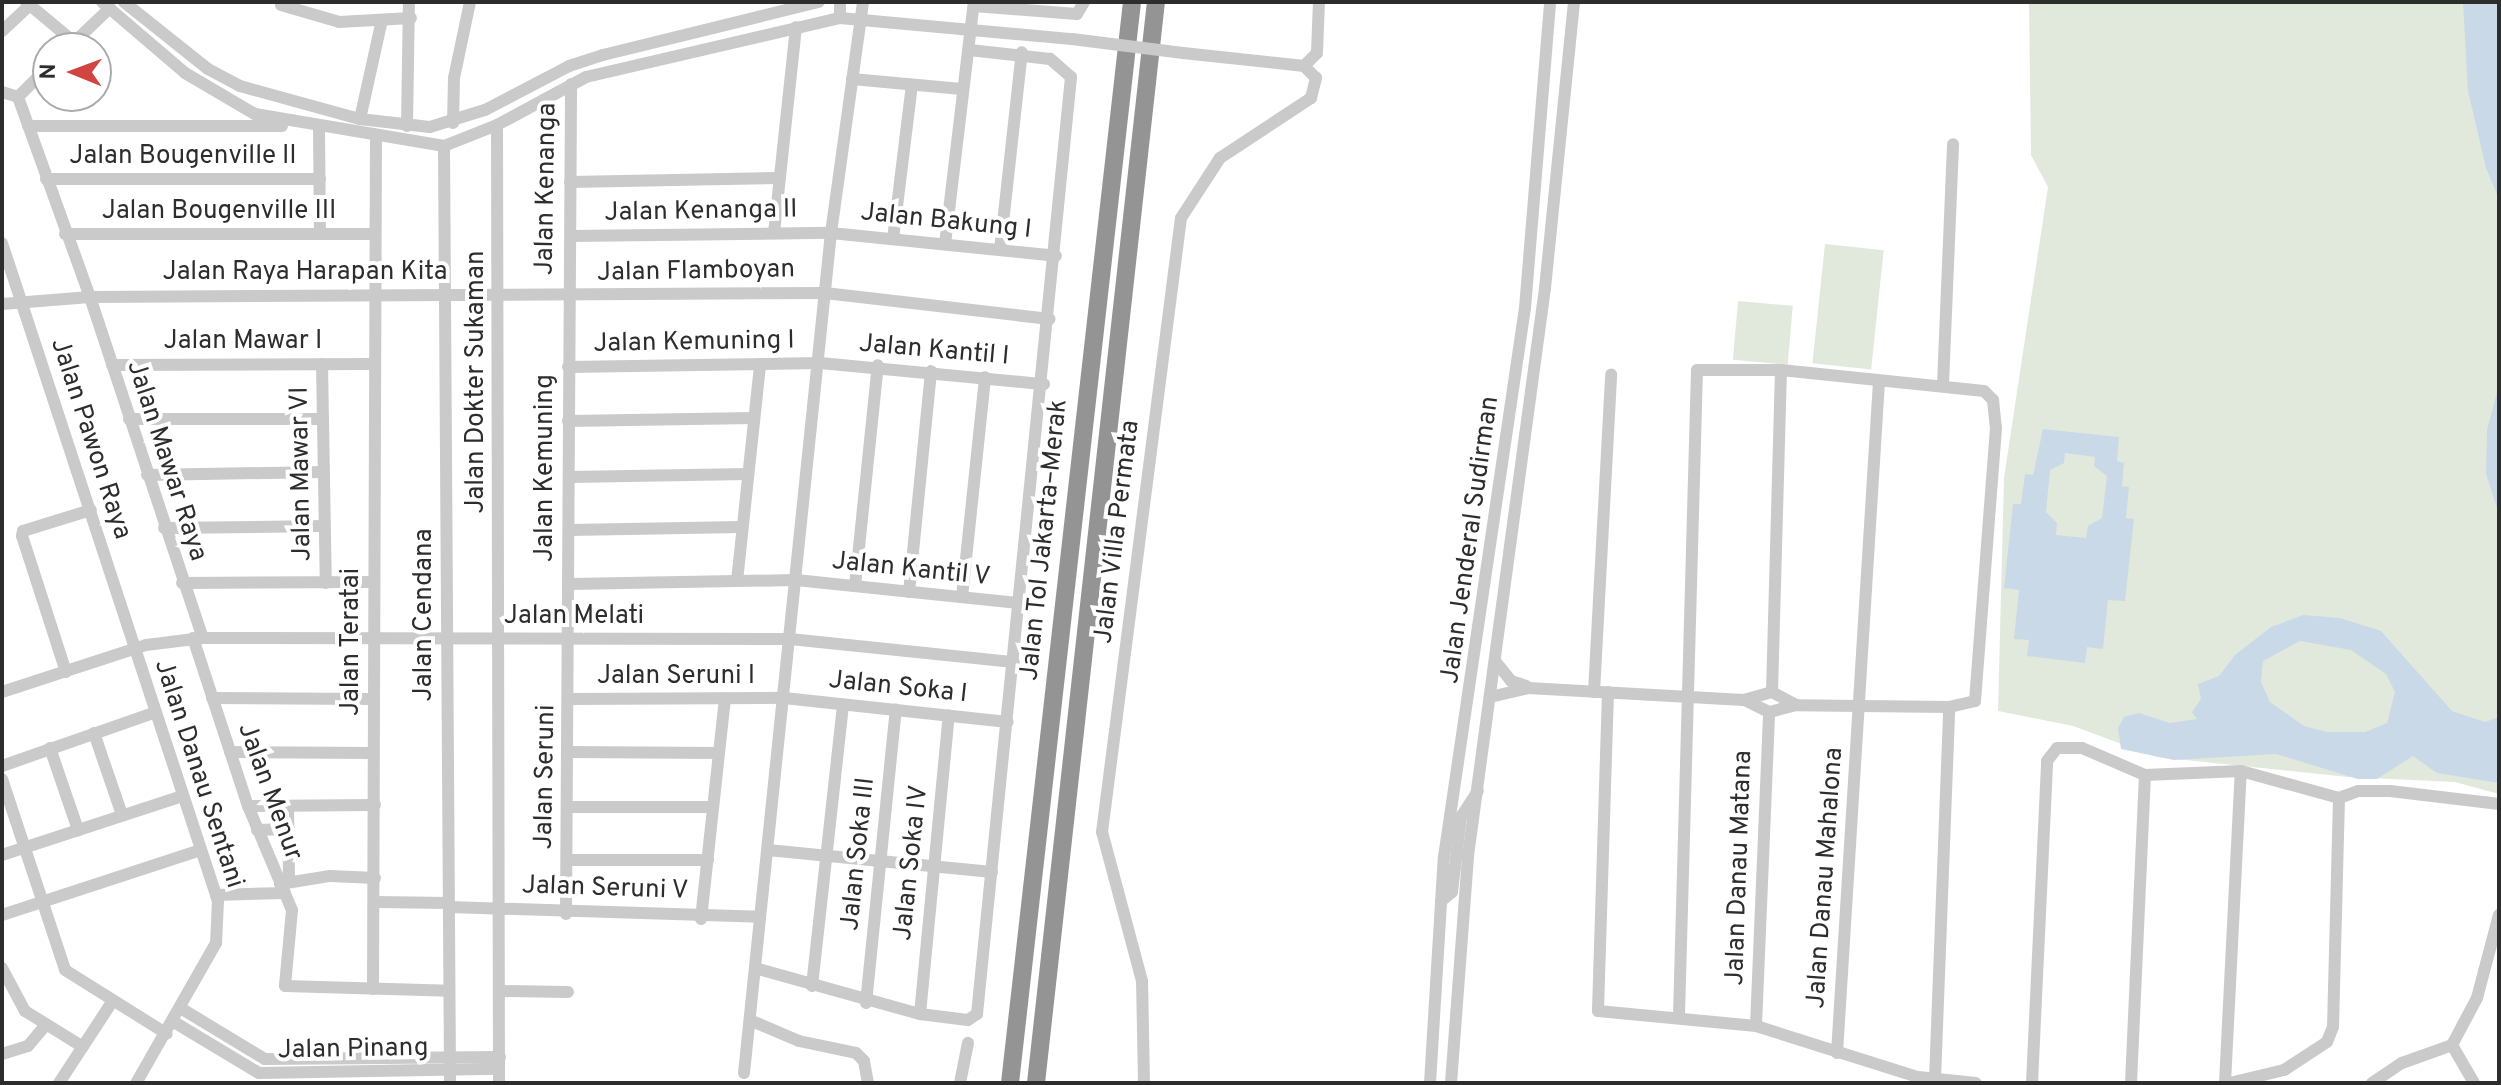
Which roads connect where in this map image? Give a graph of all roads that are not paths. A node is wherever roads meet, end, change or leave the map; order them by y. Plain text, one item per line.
1 (124, 2) edge
2 (409, 2) edge
3 (470, 2) edge
4 (819, 2) edge
5 (840, 2) edge
6 (863, 2) edge
7 (1084, 2) edge
8 (1132, 2) edge
9 (1156, 2) edge
10 (1319, 2) edge
11 (1550, 2) edge
12 (1574, 2) edge
13 (28, 4) edge
14 (974, 4) edge
15 (106, 5) edge
16 (281, 5) dead end
17 (1026, 6) edge
18 (860, 16) junction
19 (411, 18) junction
20 (840, 18) junction
21 (382, 20) junction
22 (796, 27) junction
23 (973, 28) junction
24 (2, 31) edge
25 (57, 32) edge
26 (82, 32) edge
27 (970, 50) junction
28 (1022, 52) junction
29 (1317, 53) junction
30 (1304, 66) junction
31 (1316, 78) junction
32 (852, 79) junction
33 (32, 83) edge
34 (571, 84) junction
35 (912, 85) junction
36 (962, 89) junction
37 (2, 92) edge
38 (18, 97) junction
39 (360, 119) junction
40 (453, 123) junction
41 (297, 124) junction
42 (497, 125) junction
43 (28, 126) junction
44 (407, 126) junction
45 (319, 127) junction
46 (376, 138) junction
47 (1953, 144) dead end
48 (444, 146) junction
49 (780, 178) junction
50 (46, 179) junction
51 (320, 179) junction
52 (570, 182) junction
53 (774, 233) junction
54 (831, 233) junction
55 (65, 234) junction
56 (320, 234) junction
57 (374, 234) junction
58 (571, 236) junction
59 (893, 239) junction
60 (2, 243) edge
61 (945, 244) junction
62 (1000, 250) junction
63 (1056, 256) junction
64 (825, 293) junction
65 (374, 294) junction
66 (499, 294) junction
67 (444, 295) junction
68 (567, 295) junction
69 (90, 297) junction
70 (20, 299) junction
71 (2, 304) edge
72 (1049, 319) junction
73 (820, 363) junction
74 (322, 364) junction
75 (374, 364) junction
76 (760, 364) junction
77 (112, 365) junction
78 (878, 365) junction
79 (568, 367) junction
80 (1781, 370) junction
81 (931, 371) junction
82 (1611, 374) dead end
83 (985, 377) junction
84 (1879, 381) junction
85 (1044, 384) junction
86 (1943, 384) junction
87 (754, 418) junction
88 (129, 419) junction
89 (323, 419) junction
90 (568, 421) junction
91 (323, 472) junction
92 (748, 474) junction
93 (147, 475) junction
94 (569, 477) junction
95 (91, 510) junction
96 (323, 526) junction
97 (742, 527) junction
98 (164, 528) junction
99 (569, 530) junction
100 (796, 580) junction
101 (737, 581) junction
102 (374, 582) junction
103 (182, 583) junction
104 (326, 583) junction
105 (569, 584) junction
106 (855, 586) junction
107 (909, 592) junction
108 (962, 597) junction
109 (1020, 603) junction
110 (198, 638) junction
111 (448, 638) junction
112 (500, 639) junction
113 (790, 639) junction
114 (373, 640) junction
115 (569, 641) junction
116 (134, 649) junction
117 (1495, 661) junction
118 (1014, 662) junction
119 (66, 672) junction
120 (1528, 688) junction
121 (2, 692) edge
122 (1601, 692) junction
123 (1772, 692) junction
124 (1490, 697) junction
125 (212, 698) junction
126 (725, 698) junction
127 (784, 698) junction
128 (1685, 698) junction
129 (373, 699) junction
130 (569, 699) junction
131 (1744, 700) junction
132 (843, 705) junction
133 (1796, 705) junction
134 (1858, 706) junction
135 (1949, 707) junction
136 (896, 710) junction
137 (156, 712) junction
138 (1769, 712) junction
139 (949, 715) junction
140 (1008, 722) junction
141 (94, 733) junction
142 (50, 748) junction
143 (230, 752) junction
144 (567, 752) junction
145 (373, 753) junction
146 (719, 753) junction
147 (2, 766) edge
148 (2241, 771) junction
149 (2145, 775) junction
150 (2, 779) edge
151 (1478, 791) junction
152 (182, 796) junction
153 (2339, 798) junction
154 (2499, 804) edge
155 (375, 805) junction
156 (248, 806) junction
157 (288, 806) junction
158 (567, 807) junction
159 (713, 807) junction
160 (122, 815) junction
161 (288, 829) junction
162 (78, 830) junction
163 (257, 830) junction
164 (23, 847) junction
165 (201, 850) junction
166 (768, 850) junction
167 (2, 855) edge
168 (826, 856) junction
169 (567, 860) junction
170 (708, 860) junction
171 (880, 861) junction
172 (934, 866) junction
173 (992, 872) junction
174 (375, 878) junction
175 (284, 886) junction
176 (216, 895) junction
177 (1441, 901) junction
178 (375, 902) junction
179 (43, 903) junction
180 (449, 907) junction
181 (501, 910) junction
182 (566, 911) junction
183 (2, 915) edge
184 (2499, 915) edge
185 (702, 917) junction
186 (760, 920) junction
187 (755, 968) junction
188 (2, 970) edge
189 (812, 986) junction
190 (373, 989) junction
191 (449, 991) junction
192 (500, 991) junction
193 (568, 992) dead end
194 (112, 1002) junction
195 (866, 1003) junction
196 (182, 1009) junction
197 (920, 1014) junction
198 (1679, 1015) junction
199 (752, 1021) junction
200 (174, 1022) junction
201 (1756, 1026) junction
202 (44, 1027) junction
203 (167, 1034) junction
204 (968, 1043) dead end
205 (2452, 1045) junction
206 (83, 1047) junction
207 (1837, 1053) junction
208 (2, 1054) edge
209 (500, 1063) junction
210 (449, 1070) edge
211 (368, 1072) edge
212 (744, 1073) dead end
213 (1935, 1079) junction
214 (59, 1083) edge
215 (136, 1083) edge
216 (499, 1083) edge
217 (868, 1083) edge
218 (960, 1083) edge
219 (1010, 1083) edge
220 (1036, 1083) edge
221 (1141, 1083) edge
222 (1430, 1083) edge
223 (1451, 1083) edge
224 (1976, 1083) edge
225 (2032, 1083) edge
226 (2131, 1083) edge
227 (2228, 1083) edge
228 (2372, 1083) edge
229 (2474, 1083) edge

1 - 39 street
2 - 19 street
3 - 40 street
4 - 40 street
5 - 20 street
6 - 18 street
7 - 17 street
8 - 219 highway, Jalan Tol Jakarta–Merak
9 - 220 highway, Jalan Tol Jakarta–Merak
10 - 29 street
11 - 177 street, Jalan Jenderal Sudirman
12 - 117 street, Jalan Jenderal Sudirman
13 - 24 street
13 - 25 street
14 - 17 street
14 - 23 street
15 - 26 street
15 - 41 street
16 - 21 street
18 - 20 street
18 - 23 street
18 - 32 street
19 - 21 street
19 - 44 street
20 - 22 street
21 - 39 street
22 - 34 street
22 - 49 street
23 - 27 street
23 - 30 street, bridge
27 - 28 street, Jalan Bakung I
27 - 36 street
28 - 62 street
28 - 63 street, Jalan Bakung I
29 - 30 street
29 - 31 street
30 - 31 street
31 - 221 street, Jalan Villa Permata
32 - 35 street
32 - 54 street
33 - 38 street
34 - 42 street
34 - 52 street, Jalan Kenanga
35 - 36 street
35 - 59 street
36 - 61 street
37 - 38 street
38 - 43 street, Jalan Mawar Raya
39 - 44 street
40 - 44 street
41 - 43 street
41 - 45 street
42 - 48 street
42 - 66 street, Jalan Dokter Sukaman
43 - 50 street, Jalan Mawar Raya
45 - 46 street
45 - 51 street
46 - 48 street
46 - 57 street, Jalan Teratai
47 - 86 street
48 - 67 street, Jalan Cendana
49 - 52 street
49 - 53 street
50 - 51 street, Jalan Bougenville II
50 - 55 street, Jalan Mawar Raya
51 - 56 street
52 - 58 street, Jalan Kenanga
53 - 54 street, Jalan Kenanga II
53 - 58 street, Jalan Kenanga II
54 - 59 street, Jalan Bakung I
54 - 64 street
55 - 56 street, Jalan Bougenville III
55 - 69 street, Jalan Mawar Raya
56 - 57 street, Jalan Bougenville III
57 - 65 street, Jalan Teratai
58 - 68 street, Jalan Kenanga
59 - 61 street, Jalan Bakung I
60 - 70 street, Jalan Pawon Raya
61 - 62 street, Jalan Bakung I
62 - 63 street, Jalan Bakung I
63 - 72 street, Jalan Bakung I
64 - 68 street, Jalan Flamboyan
64 - 72 street, Jalan Flamboyan
64 - 73 street
65 - 67 street, Jalan Raya Harapan Kita
65 - 69 street, Jalan Raya Harapan Kita
65 - 75 street, Jalan Teratai
66 - 67 street, Jalan Raya Harapan Kita
66 - 68 street, Jalan Raya Harapan Kita
66 - 112 street, Jalan Dokter Sukaman
67 - 111 street, Jalan Cendana
68 - 79 street, Jalan Kemuning
69 - 70 street, Jalan Raya Harapan Kita
69 - 77 street, Jalan Mawar Raya
70 - 71 street, Jalan Raya Harapan Kita
70 - 95 street, Jalan Pawon Raya
72 - 85 street, Jalan Bakung I
73 - 76 street, Jalan Kemuning I
73 - 78 street, Jalan Kantil I
73 - 100 street
74 - 75 street, Jalan Mawar I
74 - 77 street, Jalan Mawar I
74 - 89 street, Jalan Mawar VI
75 - 102 street, Jalan Teratai
76 - 79 street, Jalan Kemuning I
76 - 87 street
77 - 88 street, Jalan Mawar Raya
78 - 81 street, Jalan Kantil I
78 - 106 street
79 - 90 street, Jalan Kemuning
80 - 84 street
80 - 123 street
80 - 128 street
81 - 83 street, Jalan Kantil I
81 - 107 street
82 - 122 street
83 - 85 street, Jalan Kantil I
83 - 108 street
84 - 86 street
84 - 134 street, Jalan Danau Mahalona
85 - 109 street, Jalan Bakung I
86 - 135 street
87 - 90 street
87 - 92 street
88 - 89 street
88 - 93 street, Jalan Mawar Raya
89 - 91 street, Jalan Mawar VI
90 - 94 street, Jalan Kemuning
91 - 93 street
91 - 96 street, Jalan Mawar VI
92 - 94 street
92 - 97 street
93 - 98 street, Jalan Mawar Raya
94 - 99 street, Jalan Kemuning
95 - 116 street, Jalan Pawon Raya
95 - 119 street
96 - 98 street
96 - 104 street, Jalan Mawar VI
97 - 99 street
97 - 101 street
98 - 103 street, Jalan Mawar Raya
99 - 105 street, Jalan Kemuning
100 - 101 street, Jalan Kantil V
100 - 106 street, Jalan Kantil V
100 - 113 street
101 - 105 street, Jalan Kantil V
102 - 104 street
102 - 114 street, Jalan Teratai
103 - 104 street
103 - 110 street, Jalan Mawar Raya
105 - 115 street, Jalan Kemuning
106 - 107 street, Jalan Kantil V
107 - 108 street, Jalan Kantil V
108 - 109 street, Jalan Kantil V
109 - 118 street, Jalan Bakung I
110 - 114 street, Jalan Melati
110 - 116 street, Jalan Melati
110 - 125 street, Jalan Menur
111 - 112 street, Jalan Melati
111 - 114 street, Jalan Melati
111 - 180 street, Jalan Cendana
112 - 115 street, Jalan Melati
112 - 181 street
113 - 115 street, Jalan Melati
113 - 118 street, Jalan Melati
113 - 127 street
114 - 129 street, Jalan Teratai
115 - 130 street, Jalan Seruni
116 - 119 street, Jalan Melati
116 - 137 street, Jalan Danau Sentani
117 - 120 street
117 - 124 street, Jalan Jenderal Sudirman
118 - 140 street, Jalan Bakung I
119 - 121 street, Jalan Melati
120 - 122 street
120 - 124 street
122 - 128 street
122 - 198 street
123 - 131 street
123 - 133 street
124 - 151 street, Jalan Jenderal Sudirman
125 - 129 street
125 - 143 street, Jalan Menur
126 - 127 street, Jalan Seruni I
126 - 130 street, Jalan Seruni I
126 - 146 street
127 - 132 street, Jalan Soka I
127 - 166 street
128 - 131 street
128 - 198 street
129 - 145 street, Jalan Teratai
130 - 144 street, Jalan Seruni
131 - 138 street
132 - 136 street, Jalan Soka I
132 - 168 street
133 - 134 street
133 - 138 street
134 - 135 street
134 - 207 street, Jalan Danau Mahalona
135 - 213 street
136 - 139 street, Jalan Soka I
136 - 171 street, Jalan Soka III
137 - 141 street
137 - 152 street, Jalan Danau Sentani
138 - 201 street, Jalan Danau Matana
139 - 140 street, Jalan Soka I
139 - 172 street, Jalan Soka IV
140 - 173 street, Jalan Bakung I
141 - 142 street
141 - 160 street
142 - 147 street
142 - 162 street
143 - 145 street
143 - 156 street, Jalan Menur
144 - 146 street
144 - 158 street, Jalan Seruni
145 - 155 street, Jalan Teratai
146 - 159 street
148 - 149 street
148 - 153 street
148 - 227 street
149 - 225 street
149 - 226 street
150 - 164 street
151 - 177 street
151 - 223 street, Jalan Jenderal Sudirman
152 - 160 street
152 - 165 street, Jalan Danau Sentani
153 - 154 street
153 - 227 street
155 - 157 street
155 - 174 street, Jalan Teratai
156 - 157 street
156 - 163 street, Jalan Menur
157 - 161 street
158 - 159 street
158 - 169 street, Jalan Seruni
159 - 170 street
160 - 162 street
161 - 163 street
161 - 175 street
162 - 164 street
163 - 175 street, Jalan Menur
164 - 167 street
164 - 179 street
165 - 176 street, Jalan Danau Sentani
165 - 179 street
166 - 168 street
166 - 186 street
168 - 171 street
168 - 189 street
169 - 170 street
169 - 182 street, Jalan Seruni
170 - 185 street
171 - 172 street
171 - 195 street, Jalan Soka III
172 - 173 street
172 - 197 street, Jalan Soka IV
173 - 197 street, Jalan Bakung I
174 - 175 street
174 - 178 street, Jalan Teratai
175 - 176 street, Jalan Menur
175 - 190 street
176 - 196 street, Jalan Danau Sentani
177 - 222 street, Jalan Jenderal Sudirman
178 - 180 street, Jalan Seruni V
178 - 190 street, Jalan Teratai
179 - 183 street
179 - 194 street
180 - 181 street, Jalan Seruni V
180 - 191 street, Jalan Cendana
181 - 182 street, Jalan Seruni V
181 - 192 street
182 - 185 street, Jalan Seruni V
184 - 205 street
185 - 186 street, Jalan Seruni V
186 - 187 street
187 - 189 street
187 - 199 street
188 - 202 street
189 - 195 street
190 - 191 street
191 - 210 street, Jalan Cendana
192 - 193 street
192 - 209 street
194 - 203 street
194 - 206 street
195 - 197 street
196 - 200 street, Jalan Danau Sentani
196 - 211 street, Jalan Pinang
198 - 201 street
199 - 212 street
199 - 217 street
200 - 203 street, Jalan Danau Sentani
200 - 211 street, Jalan Pinang
201 - 207 street
202 - 206 street
202 - 208 street
203 - 215 street, Jalan Danau Sentani
204 - 218 street
205 - 228 street
205 - 229 street
206 - 214 street
207 - 213 street
209 - 210 street, Jalan Pinang
209 - 216 street
210 - 211 street, Jalan Pinang
213 - 224 street

